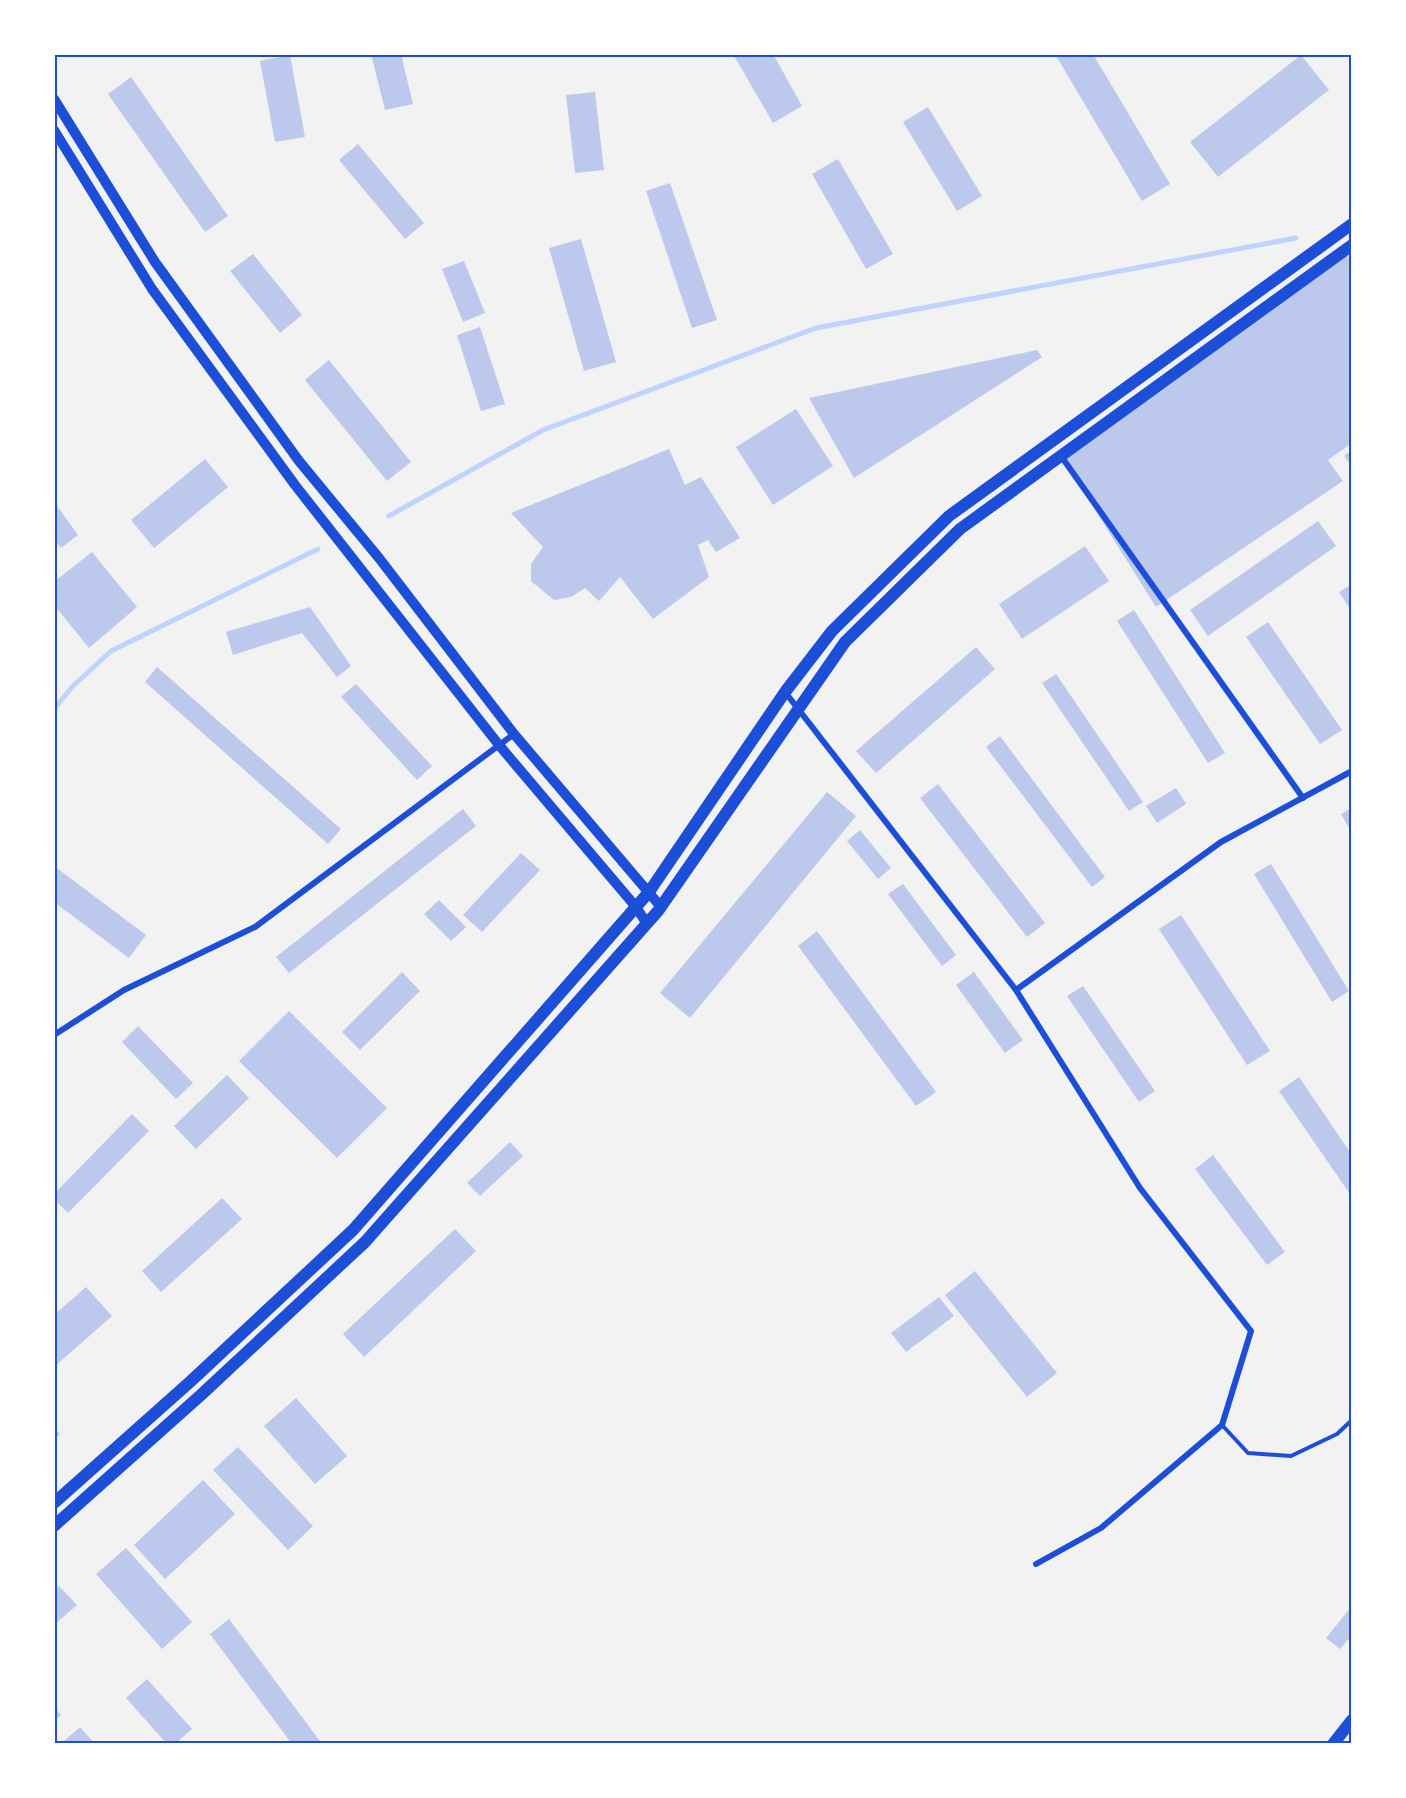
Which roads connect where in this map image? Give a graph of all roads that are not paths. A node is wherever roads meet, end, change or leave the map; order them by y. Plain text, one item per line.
1 (54, 99) edge
2 (54, 130) edge
3 (1352, 224) edge
4 (1352, 245) edge
5 (1061, 456) junction
6 (785, 692) junction
7 (797, 708) junction
8 (514, 734) junction
9 (499, 745) junction
10 (1352, 771) edge
11 (1303, 798) junction
12 (649, 892) junction
13 (636, 907) junction
14 (661, 907) junction
15 (647, 924) junction
16 (1016, 990) junction
17 (54, 1035) edge
18 (1352, 1420) edge
19 (1222, 1425) junction
20 (54, 1503) edge
21 (54, 1526) edge
22 (1036, 1564) dead end
23 (1352, 1720) edge
24 (1333, 1744) edge

1 - 8 street
2 - 9 street
3 - 6 main road
4 - 5 main road
5 - 7 main road
5 - 11 street
6 - 7 street
6 - 12 main road
7 - 14 main road
7 - 16 street
8 - 9 street
8 - 12 street
9 - 13 street
9 - 17 street
10 - 11 street
11 - 16 street
12 - 13 main road
12 - 14 street
13 - 15 street
13 - 20 main road
14 - 15 main road
15 - 21 main road
16 - 19 street
18 - 19 lane
19 - 22 street
23 - 24 main road

